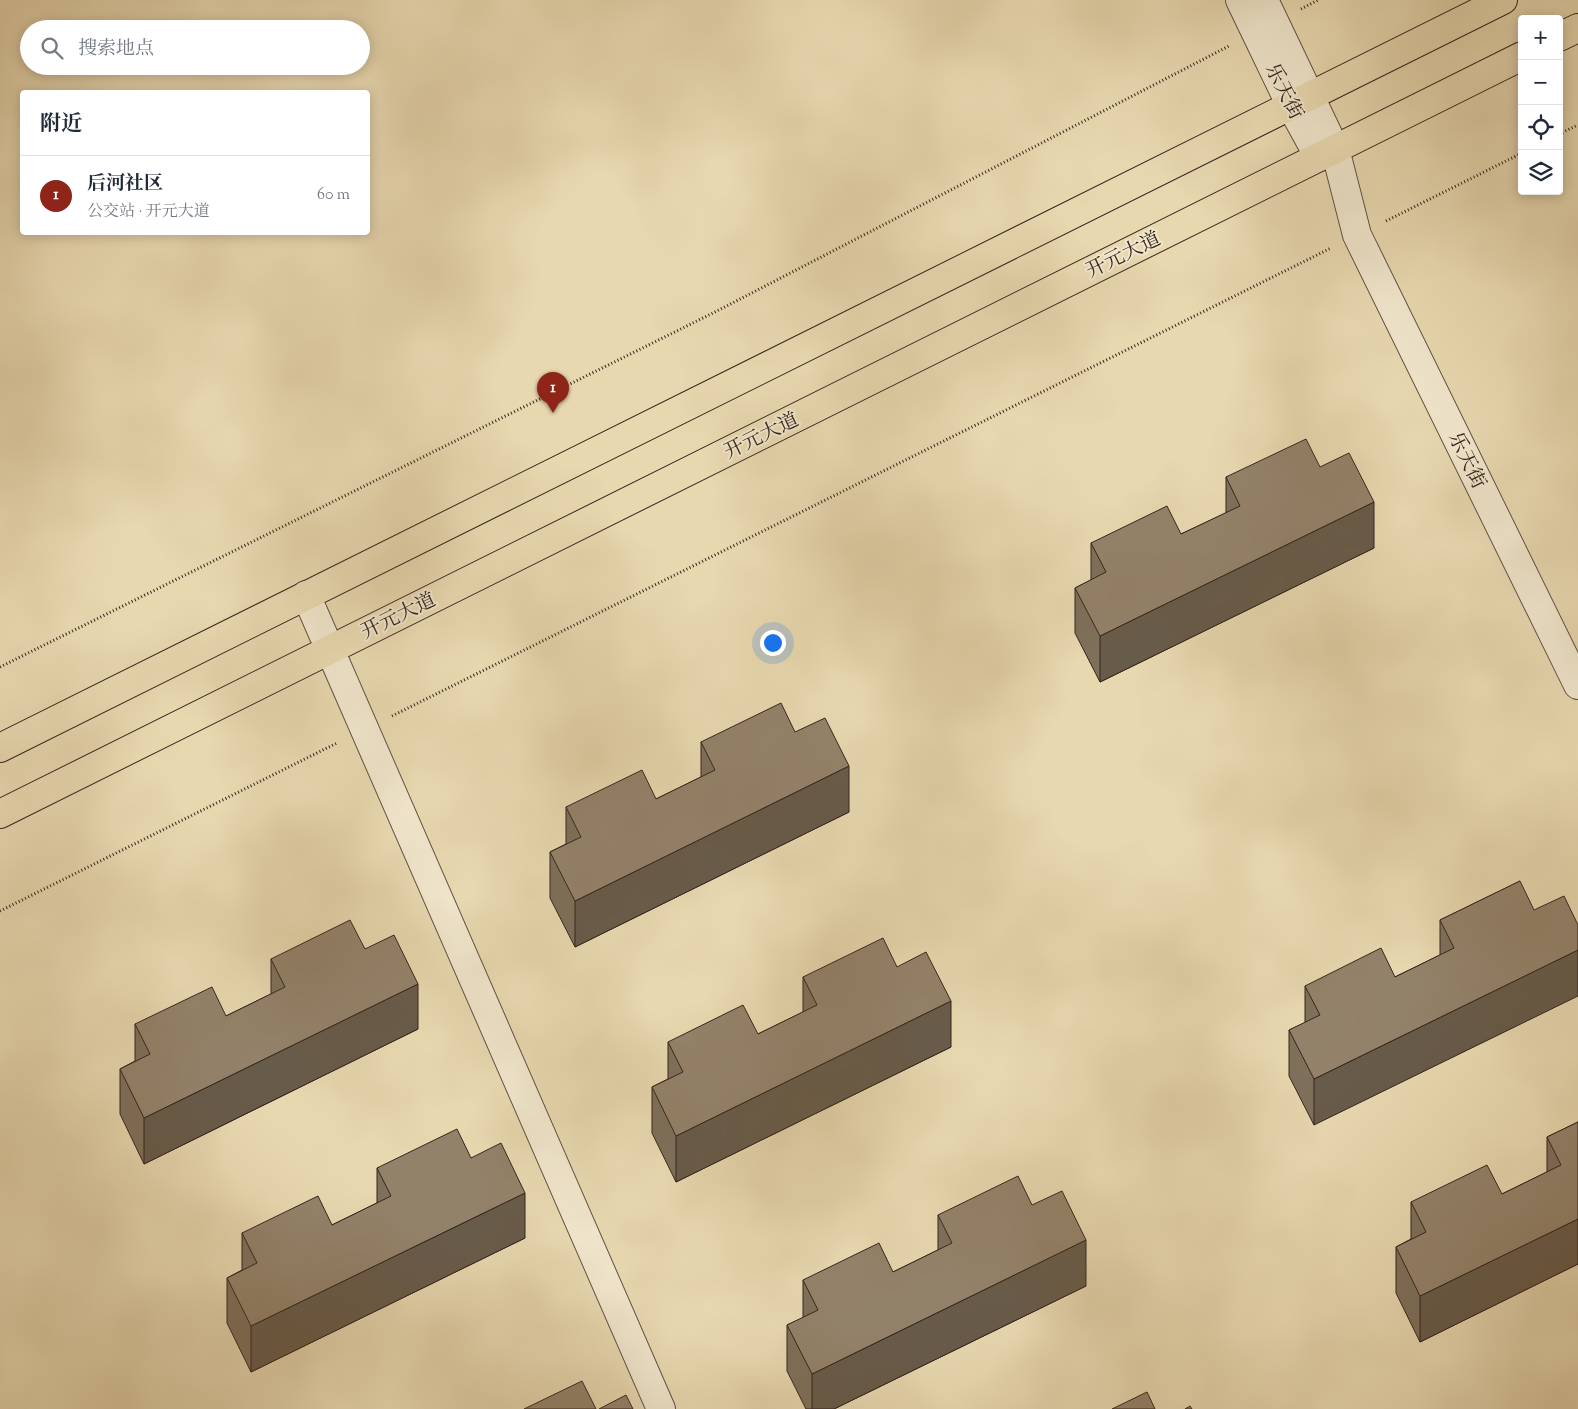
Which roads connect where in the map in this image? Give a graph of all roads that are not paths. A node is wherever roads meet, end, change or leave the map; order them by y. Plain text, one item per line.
1 (1240, 0) edge
2 (1503, 0) edge
3 (1265, 18) edge
4 (1578, 28) edge
5 (1563, 35) edge
6 (1518, 58) edge
7 (1300, 101) junction
8 (1327, 153) junction
9 (306, 595) junction
10 (330, 650) junction
11 (1578, 685) edge
12 (0, 748) edge
13 (0, 814) edge
14 (661, 1409) edge

1 - 3 street, 乐天街
2 - 7 main road
3 - 7 street, 乐天街
4 - 5 main road
6 - 8 main road, 开元大道
7 - 8 street, 乐天街
7 - 9 main road
8 - 10 main road, 开元大道
8 - 11 street, 乐天街
9 - 10 street
9 - 12 main road
10 - 13 main road, 开元大道
10 - 14 street

